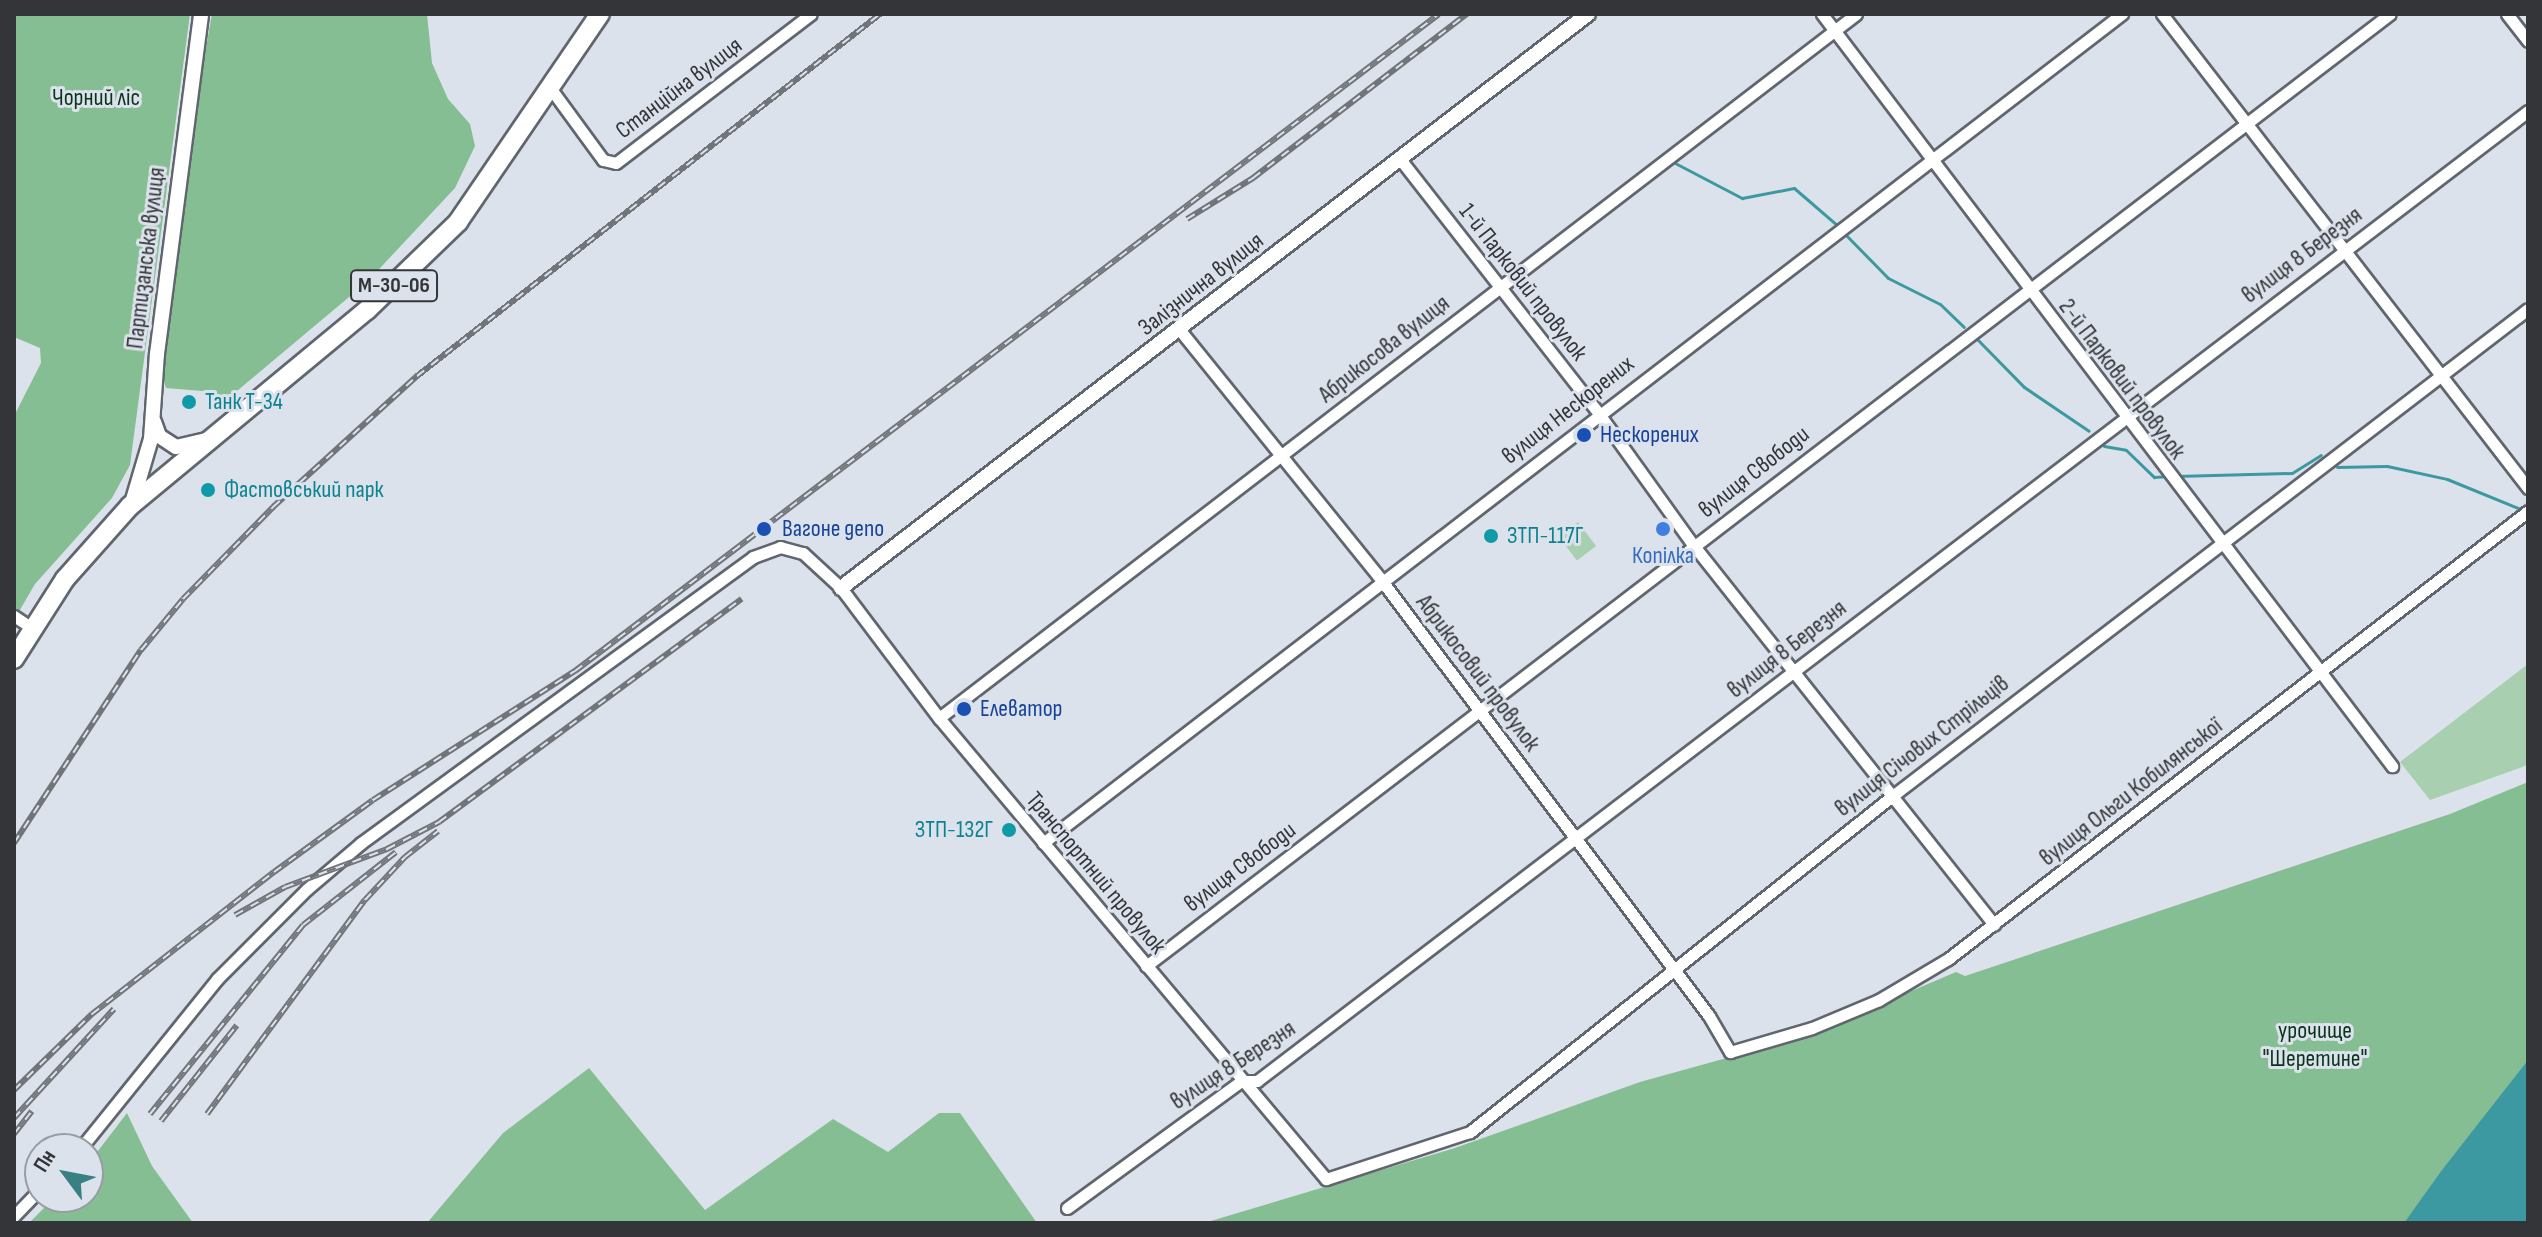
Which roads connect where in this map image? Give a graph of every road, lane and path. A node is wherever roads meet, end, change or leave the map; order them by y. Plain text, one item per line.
1 (201, 14) edge
2 (600, 14) edge
3 (811, 14) edge
4 (1588, 14) edge
5 (1822, 14) edge
6 (1856, 14) edge
7 (2122, 14) edge
8 (2162, 14) edge
9 (2390, 14) edge
10 (2507, 14) edge
11 (1834, 31) junction
12 (2528, 41) edge
13 (551, 89) junction
14 (2528, 111) edge
15 (2247, 124) junction
16 (1400, 159) junction
17 (1928, 160) junction
18 (2346, 249) junction
19 (1499, 287) junction
20 (2027, 290) junction
21 (2528, 309) edge
22 (1179, 329) junction
23 (2443, 374) junction
24 (1599, 414) junction
25 (153, 415) junction
26 (2123, 417) junction
27 (207, 440) junction
28 (1286, 455) junction
29 (2528, 488) edge
30 (130, 506) junction
31 (2528, 511) edge
32 (2221, 544) junction
33 (1694, 546) junction
34 (1382, 581) junction
35 (841, 588) junction
36 (14, 616) edge
37 (32, 628) junction
38 (14, 659) edge
39 (1793, 672) junction
40 (2319, 675) junction
41 (1479, 712) junction
42 (939, 718) junction
43 (2392, 766) dead end
44 (1891, 797) junction
45 (1576, 841) junction
46 (1043, 843) junction
47 (1994, 925) junction
48 (1146, 966) junction
49 (1671, 971) junction
50 (1730, 1052) joint
51 (1241, 1081) junction
52 (93, 1133) edge
53 (1326, 1179) joint
54 (1067, 1208) dead end

1 - 25 street, Партизанська вулиця
2 - 13 main road, М-30-06
3 - 13 street, Станційна вулиця
4 - 16 street, Залізнична вулиця
5 - 11 street, 2-й Парковий провулок
6 - 11 street, Абрикосова вулиця
7 - 17 street, вулиця Нескорених
8 - 15 street
9 - 15 street, вулиця Свободи
10 - 12 street
11 - 17 street, 2-й Парковий провулок
11 - 19 street, Абрикосова вулиця
13 - 27 main road, М-30-06
14 - 18 street, вулиця 8 Березня
15 - 18 street
15 - 20 street, вулиця Свободи
16 - 19 street, 1-й Парковий провулок
16 - 22 street, Залізнична вулиця
17 - 20 street, 2-й Парковий провулок
17 - 24 street, вулиця Нескорених
18 - 23 street
18 - 26 street, вулиця 8 Березня
19 - 24 street, 1-й Парковий провулок
19 - 28 street, Абрикосова вулиця
20 - 26 street, 2-й Парковий провулок
20 - 33 street, вулиця Свободи
21 - 23 street, вулиця Січових Стрільців
22 - 28 street, Абрикосовий провулок
22 - 35 street, Залізнична вулиця
23 - 29 street
23 - 32 street, вулиця Січових Стрільців
24 - 33 street, 1-й Парковий провулок
24 - 34 street, вулиця Нескорених
25 - 27 street
25 - 30 street, Партизанська вулиця
26 - 32 street, 2-й Парковий провулок
26 - 39 street, вулиця 8 Березня
27 - 30 main road, М-30-06
28 - 34 street, Абрикосовий провулок
28 - 42 street, Абрикосова вулиця
30 - 37 main road, М-30-06
31 - 40 street, вулиця Ольги Кобилянської
32 - 40 street, 2-й Парковий провулок
32 - 44 street, вулиця Січових Стрільців
33 - 39 street, 1-й Парковий провулок
33 - 41 street, вулиця Свободи
34 - 41 street, Абрикосовий провулок
34 - 46 street, вулиця Нескорених
35 - 42 street, Транспортний провулок
35 - 52 street, Транспортний провулок
36 - 37 street
37 - 38 main road, М-30-06
39 - 44 street, 1-й Парковий провулок
39 - 45 street, вулиця 8 Березня
40 - 43 street, 2-й Парковий провулок
40 - 47 street, вулиця Ольги Кобилянської
41 - 45 street, Абрикосовий провулок
41 - 48 street, вулиця Свободи
42 - 46 street, Транспортний провулок
44 - 47 street, 1-й Парковий провулок
44 - 49 street, вулиця Січових Стрільців
45 - 49 street, Абрикосовий провулок
45 - 51 street, вулиця 8 Березня
46 - 48 street, Транспортний провулок
47 - 50 street, вулиця Ольги Кобилянської
48 - 51 street, Транспортний провулок
49 - 50 street, Абрикосовий провулок
49 - 53 street, вулиця Січових Стрільців
51 - 53 street, Транспортний провулок
51 - 54 street, вулиця 8 Березня

